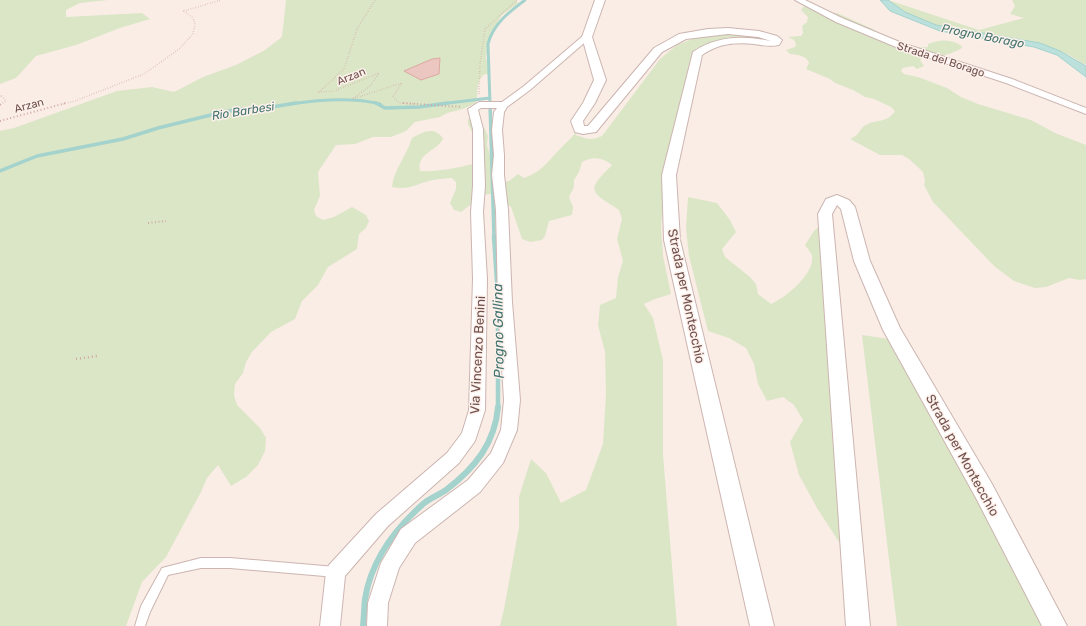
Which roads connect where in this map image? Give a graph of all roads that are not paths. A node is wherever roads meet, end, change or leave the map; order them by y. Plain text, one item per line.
1 (600, 0) edge
2 (799, 0) edge
3 (587, 37) junction
4 (501, 105) junction
5 (1086, 110) edge
6 (336, 572) junction
7 (140, 626) edge
8 (330, 626) edge
9 (378, 626) edge
10 (762, 626) edge
11 (858, 626) edge
12 (1054, 626) edge

1 - 3 street
2 - 5 street, Strada del Borago
3 - 4 street
3 - 10 street, Strada per Montecchio
4 - 6 street, Via Vincenzo Benini
4 - 9 street, Via Vincenzo Benini
6 - 7 lane
6 - 8 street
11 - 12 street, Strada per Montecchio

